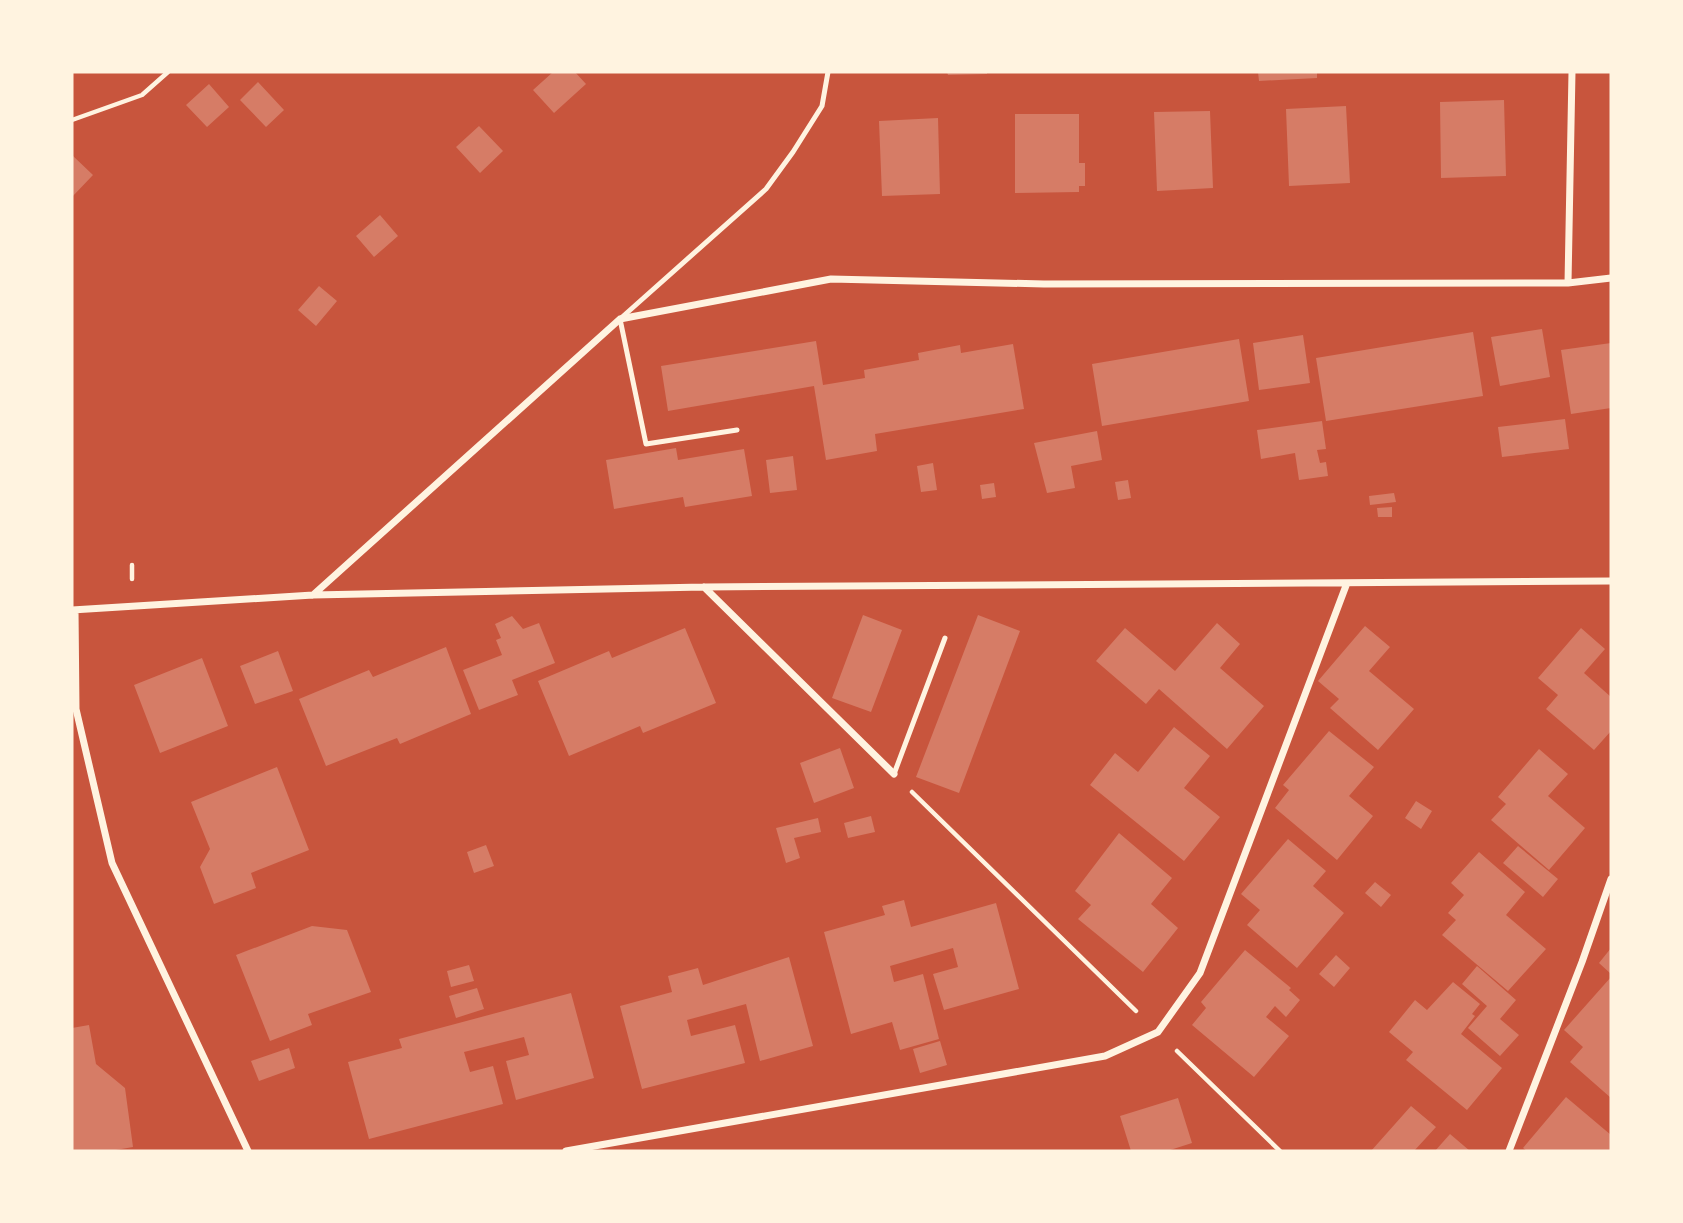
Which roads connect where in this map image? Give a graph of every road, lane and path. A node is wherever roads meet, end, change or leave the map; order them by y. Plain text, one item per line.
1 (168, 72) edge
2 (828, 72) edge
3 (1572, 72) edge
4 (72, 120) edge
5 (1611, 278) edge
6 (1568, 283) junction
7 (620, 319) junction
8 (737, 430) dead end
9 (1611, 581) edge
10 (1347, 583) junction
11 (704, 587) junction
12 (313, 595) junction
13 (74, 610) edge
14 (945, 638) dead end
15 (894, 774) junction
16 (1611, 879) edge
17 (1158, 1032) junction
18 (248, 1151) edge
19 (566, 1151) edge
20 (1280, 1151) edge
21 (1509, 1151) edge

1 - 4 path
2 - 7 lane
3 - 6 street
5 - 6 street
6 - 7 street
7 - 8 lane
7 - 12 street
9 - 10 street
10 - 11 street
10 - 17 street
11 - 12 street
11 - 15 street
12 - 13 street
13 - 18 street
14 - 15 lane
15 - 17 path
16 - 21 street
17 - 19 street
17 - 20 path

